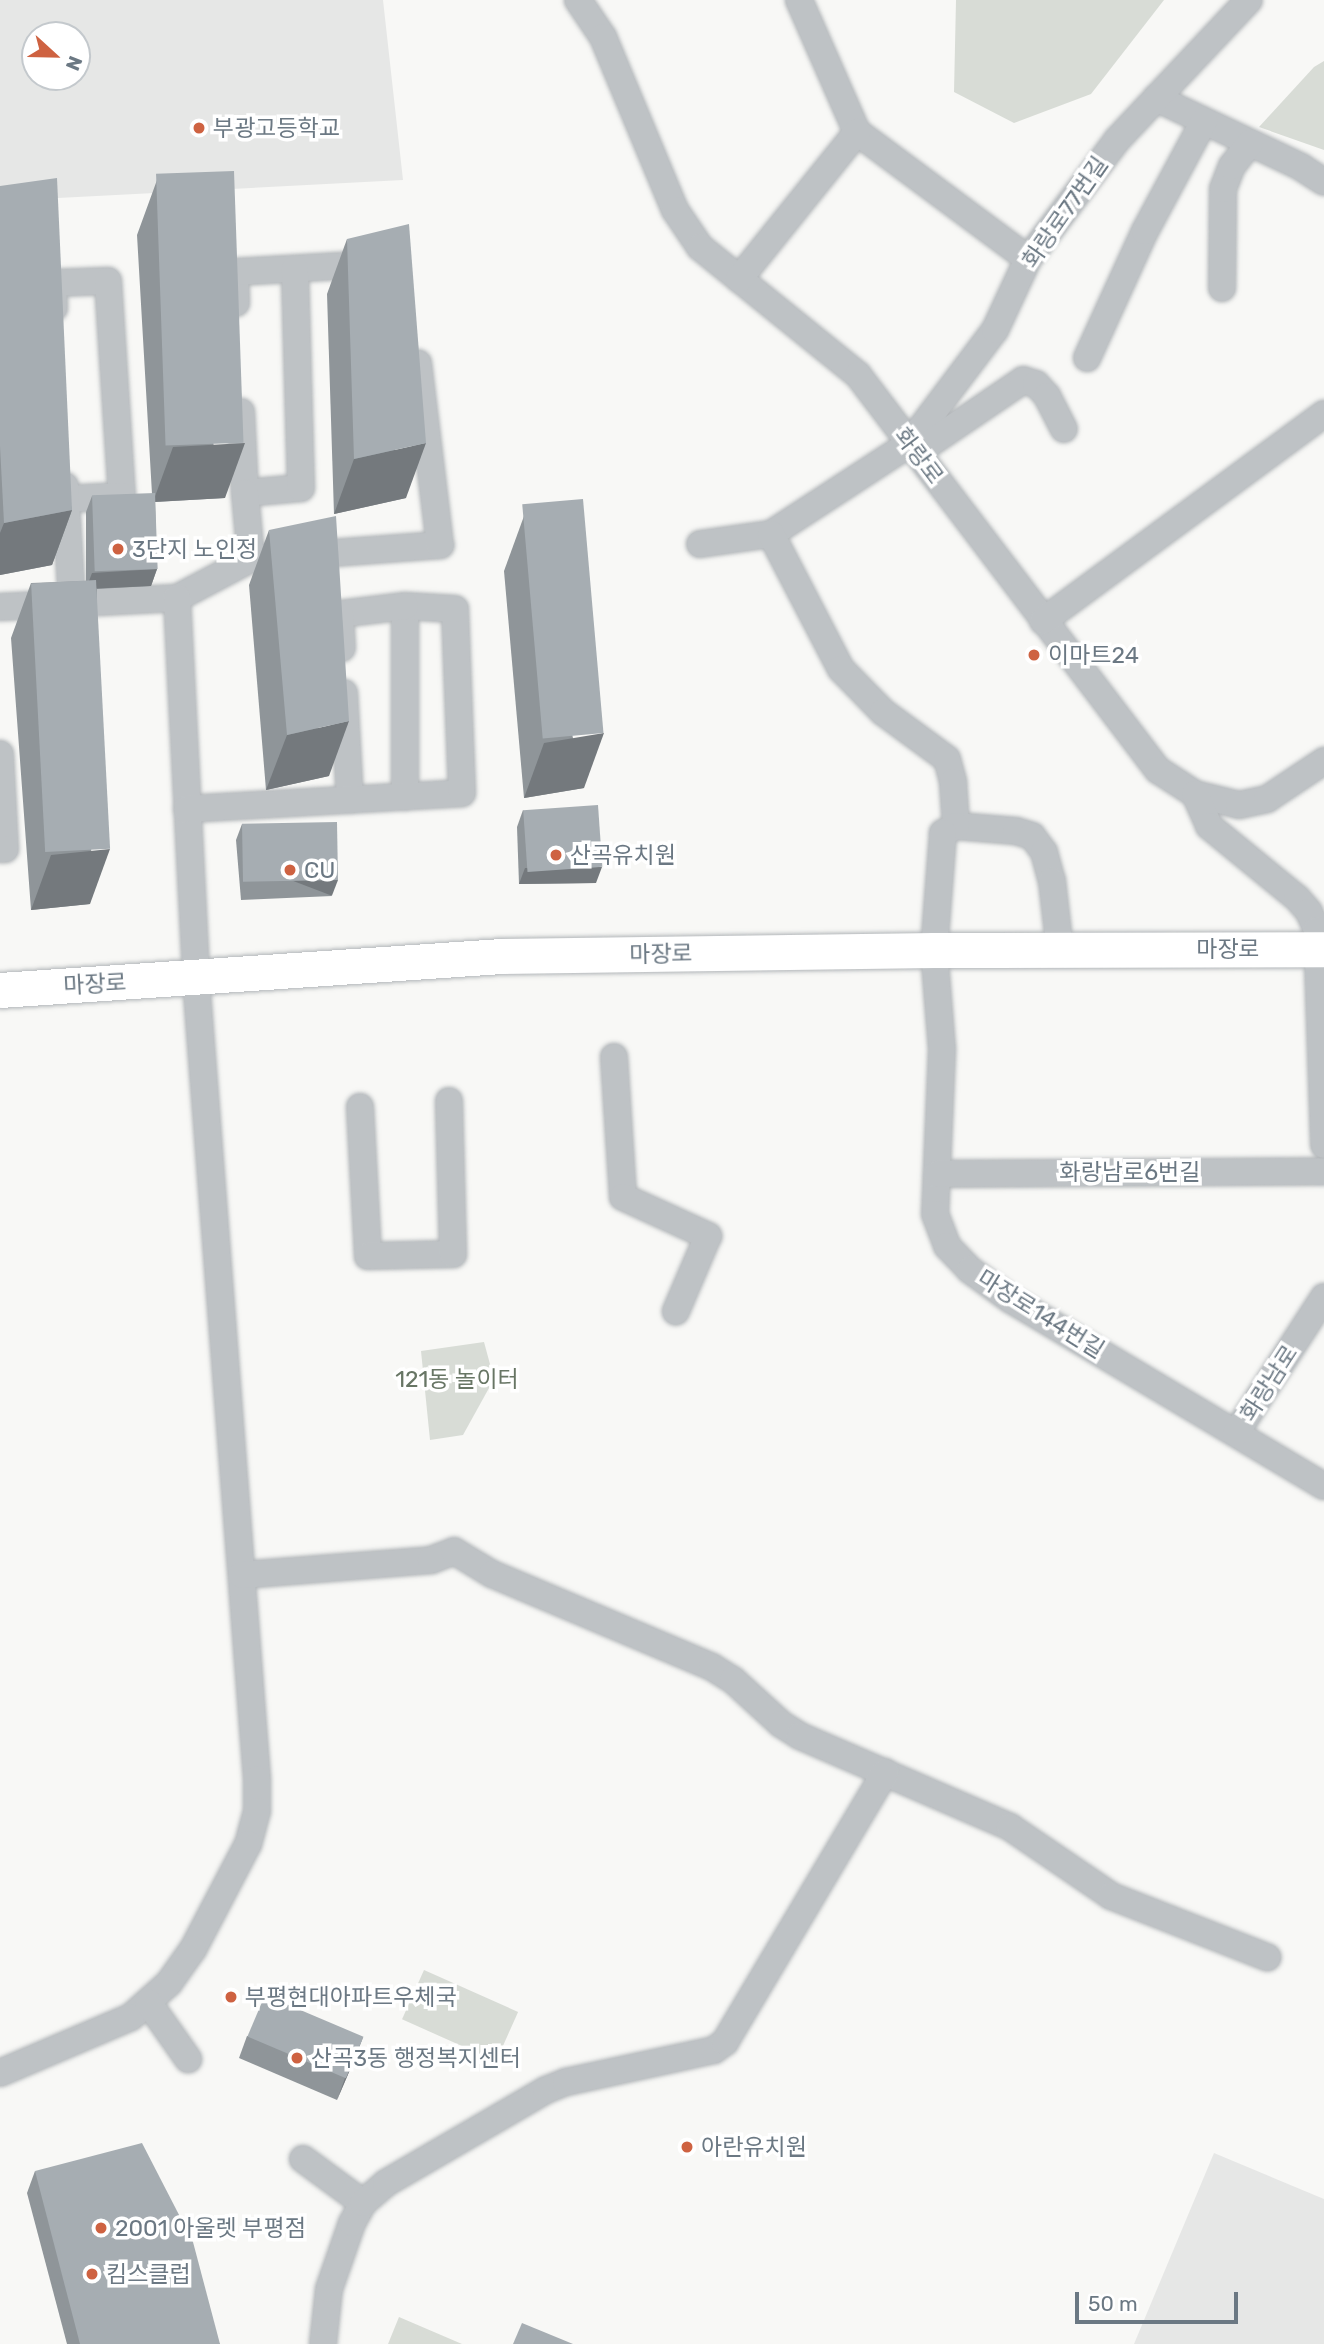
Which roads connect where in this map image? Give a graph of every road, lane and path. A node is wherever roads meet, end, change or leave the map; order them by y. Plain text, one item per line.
1 (578, 0) edge
2 (799, 0) edge
3 (1249, 0) edge
4 (1156, 98) junction
5 (1204, 121) junction
6 (857, 132) junction
7 (1250, 143) junction
8 (1324, 182) edge
9 (1028, 259) junction
10 (392, 263) edge
11 (295, 269) junction
12 (739, 279) junction
13 (1222, 288) dead end
14 (237, 328) edge
15 (56, 337) edge
16 (416, 343) edge
17 (1087, 358) dead end
18 (240, 383) edge
19 (1324, 414) edge
20 (1064, 429) dead end
21 (909, 444) junction
22 (63, 458) edge
23 (245, 493) junction
24 (66, 499) junction
25 (771, 534) junction
26 (700, 544) dead end
27 (251, 559) junction
28 (177, 598) junction
29 (72, 603) junction
30 (405, 606) junction
31 (0, 607) edge
32 (1043, 621) junction
33 (0, 754) edge
34 (1324, 761) edge
35 (1195, 794) junction
36 (405, 797) junction
37 (350, 800) junction
38 (187, 809) junction
39 (956, 826) junction
40 (0, 849) edge
41 (1321, 949) edge
42 (934, 950) junction
43 (1060, 950) junction
44 (195, 979) junction
45 (0, 990) edge
46 (614, 1057) dead end
47 (449, 1101) dead end
48 (360, 1107) dead end
49 (1324, 1145) edge
50 (1324, 1171) edge
51 (937, 1174) junction
52 (1324, 1297) edge
53 (676, 1311) dead end
54 (1236, 1433) junction
55 (1324, 1486) edge
56 (242, 1575) junction
57 (885, 1772) junction
58 (1266, 1957) dead end
59 (148, 2002) junction
60 (188, 2059) dead end
61 (0, 2073) edge
62 (303, 2159) dead end
63 (363, 2203) junction
64 (323, 2344) edge

1 - 12 street, 화랑로
2 - 6 street
3 - 4 street, 화랑로77번길
4 - 5 street
4 - 9 street, 화랑로77번길
5 - 7 street
5 - 17 street
6 - 9 street
6 - 12 street
7 - 8 street
7 - 13 street
9 - 21 street, 화랑로77번길
10 - 11 street
11 - 14 street
11 - 23 street
12 - 21 street, 화랑로
15 - 24 street
16 - 27 street
18 - 23 street
19 - 32 street
20 - 21 street
21 - 25 street
21 - 32 street, 화랑로
22 - 24 street
23 - 27 street
24 - 29 street
25 - 26 street
25 - 39 street
27 - 28 street
28 - 29 street
28 - 38 street
29 - 31 street
30 - 36 street
30 - 36 street
30 - 37 street
32 - 35 street, 화랑로
33 - 40 street
34 - 35 street, 화랑로
35 - 41 street
36 - 37 street
37 - 38 street
38 - 44 street
39 - 42 street, 마장로144번길
39 - 43 street
41 - 43 main road, 마장로
41 - 49 street
42 - 43 main road, 마장로
42 - 44 main road, 마장로
42 - 51 street, 마장로144번길
44 - 45 main road, 마장로
44 - 56 street
46 - 53 street
47 - 48 street
50 - 51 street, 화랑남로6번길
51 - 54 street, 마장로144번길
52 - 54 street, 화랑남로
54 - 55 street, 마장로144번길
56 - 57 street
56 - 59 street
57 - 58 street
57 - 63 street
59 - 60 street
59 - 61 street
62 - 63 street
63 - 64 street

